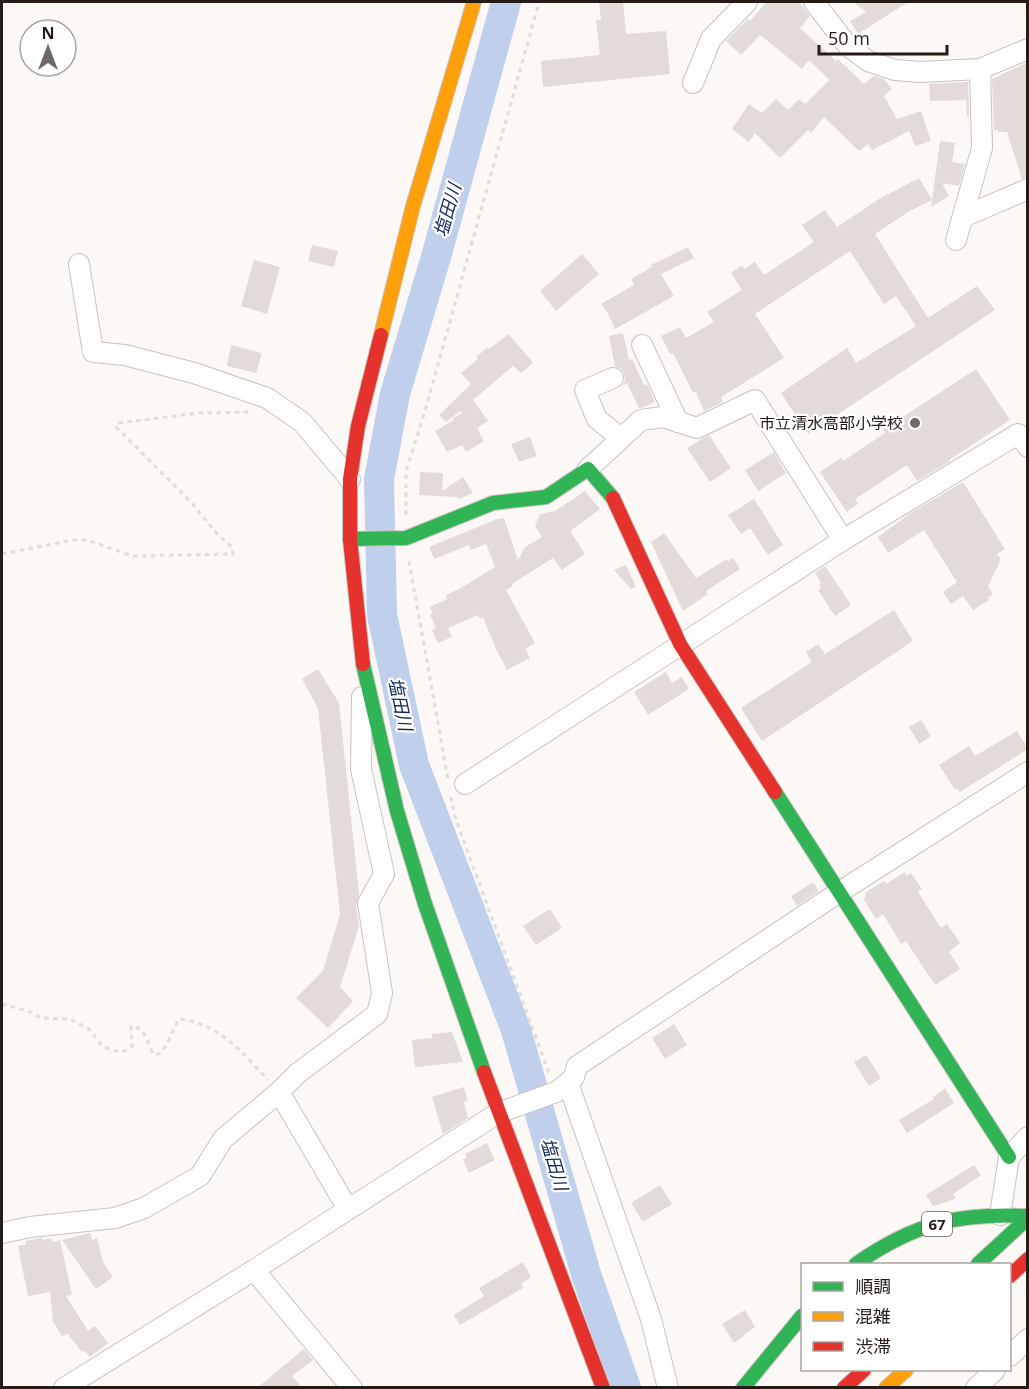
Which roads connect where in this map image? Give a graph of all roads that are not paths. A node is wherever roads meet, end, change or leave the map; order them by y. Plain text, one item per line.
1 (474, 2) edge
2 (747, 2) edge
3 (814, 2) edge
4 (1028, 49) edge
5 (980, 69) junction
6 (693, 83) dead end
7 (1028, 189) edge
8 (963, 217) junction
9 (956, 240) dead end
10 (79, 264) dead end
11 (642, 345) dead end
12 (613, 378) dead end
13 (678, 422) junction
14 (621, 438) junction
15 (1028, 447) edge
16 (588, 469) junction
17 (350, 479) junction
18 (355, 539) junction
19 (843, 540) junction
20 (680, 644) junction
21 (363, 662) junction
22 (1028, 772) edge
23 (465, 784) dead end
24 (838, 893) junction
25 (562, 1088) junction
26 (279, 1092) junction
27 (500, 1112) junction
28 (1028, 1137) edge
29 (1009, 1157) junction
30 (348, 1209) junction
31 (1000, 1215) junction
32 (1028, 1217) edge
33 (2, 1233) edge
34 (1028, 1259) edge
35 (857, 1263) edge
36 (979, 1263) edge
37 (254, 1270) junction
38 (1011, 1275) edge
39 (801, 1317) edge
40 (1028, 1339) edge
41 (1011, 1355) edge
42 (863, 1371) edge
43 (905, 1371) edge
44 (994, 1371) edge
45 (64, 1388) edge
46 (352, 1388) edge
47 (603, 1388) edge
48 (668, 1388) edge
49 (743, 1388) edge
50 (844, 1388) edge
51 (886, 1388) edge
52 (976, 1388) edge

1 - 17 main road
2 - 6 street
3 - 5 street
4 - 5 street
5 - 8 street
7 - 8 street
8 - 9 street
10 - 17 street
11 - 13 street
12 - 14 street
13 - 14 street
13 - 19 street
14 - 16 street
15 - 19 street
16 - 18 main road
16 - 20 main road
17 - 18 main road
18 - 21 main road
19 - 20 street
20 - 23 street
20 - 24 main road
21 - 26 street
21 - 27 main road
22 - 24 street
24 - 25 street
24 - 29 main road
25 - 27 street
25 - 48 street
26 - 30 street
26 - 33 street
27 - 30 street
27 - 47 main road
28 - 29 street
29 - 31 street
30 - 37 street
31 - 32 main road, 67
31 - 35 main road, 67
32 - 36 main road
34 - 38 main road
37 - 45 street
37 - 46 street
39 - 49 main road
40 - 41 street
42 - 50 main road
43 - 51 main road
44 - 52 street

